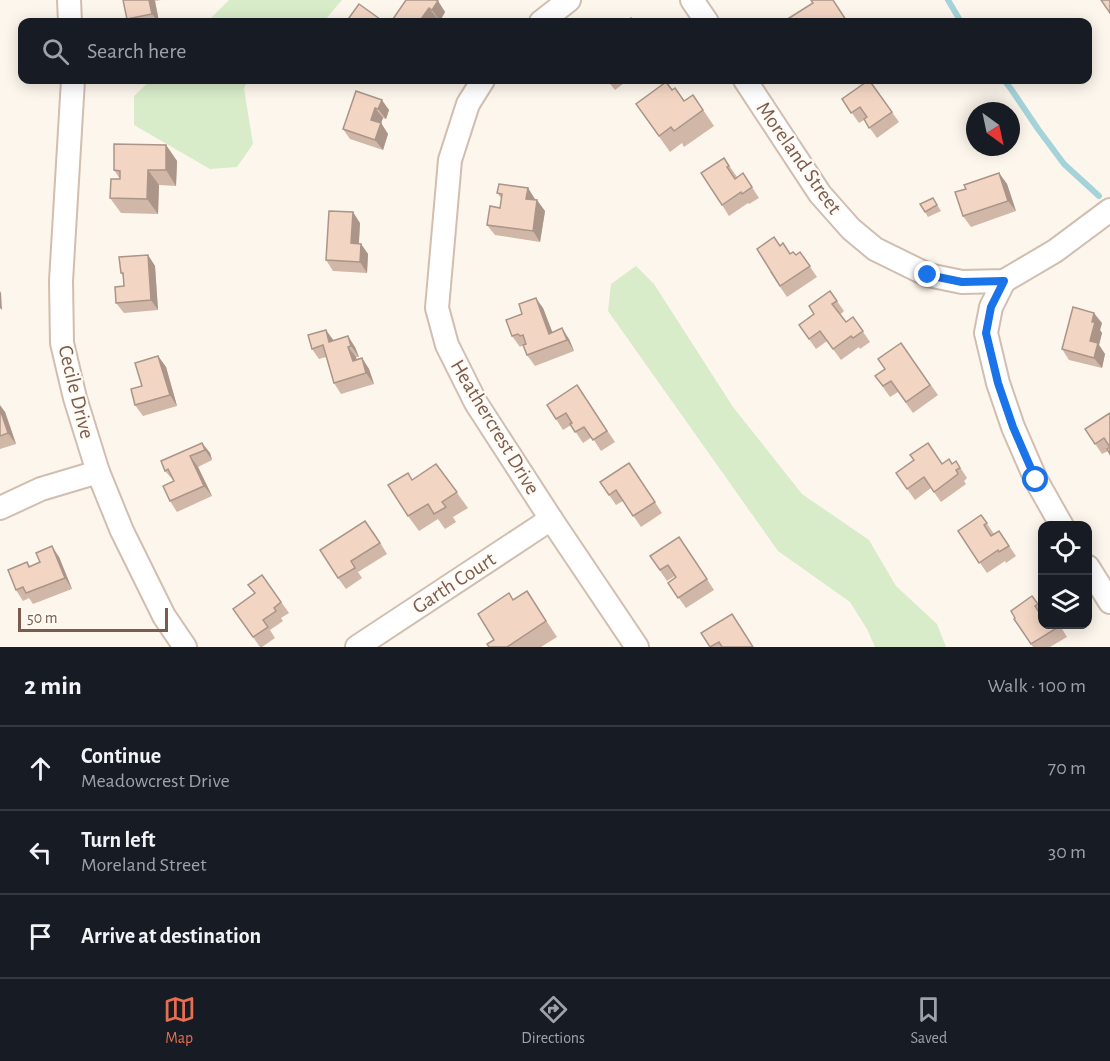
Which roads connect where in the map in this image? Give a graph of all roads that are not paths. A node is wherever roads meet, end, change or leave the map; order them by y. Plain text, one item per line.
1 (69, 0) edge
2 (569, 0) edge
3 (692, 0) edge
4 (70, 18) edge
5 (546, 18) edge
6 (704, 18) edge
7 (73, 84) edge
8 (480, 84) edge
9 (748, 84) edge
10 (1110, 210) edge
11 (1004, 281) junction
12 (98, 472) junction
13 (0, 508) edge
14 (551, 519) junction
15 (1060, 521) edge
16 (1092, 573) edge
17 (1110, 602) edge
18 (185, 647) edge
19 (357, 647) edge
20 (637, 647) edge

1 - 4 street
2 - 5 street
3 - 6 street
7 - 12 street, Cecile Drive
8 - 14 street, Heathercrest Drive
9 - 11 street, Moreland Street
10 - 11 street, Moreland Street
11 - 15 street
12 - 13 street
12 - 18 street, Cecile Drive
14 - 19 street, Garth Court
14 - 20 street, Heathercrest Drive
16 - 17 street

